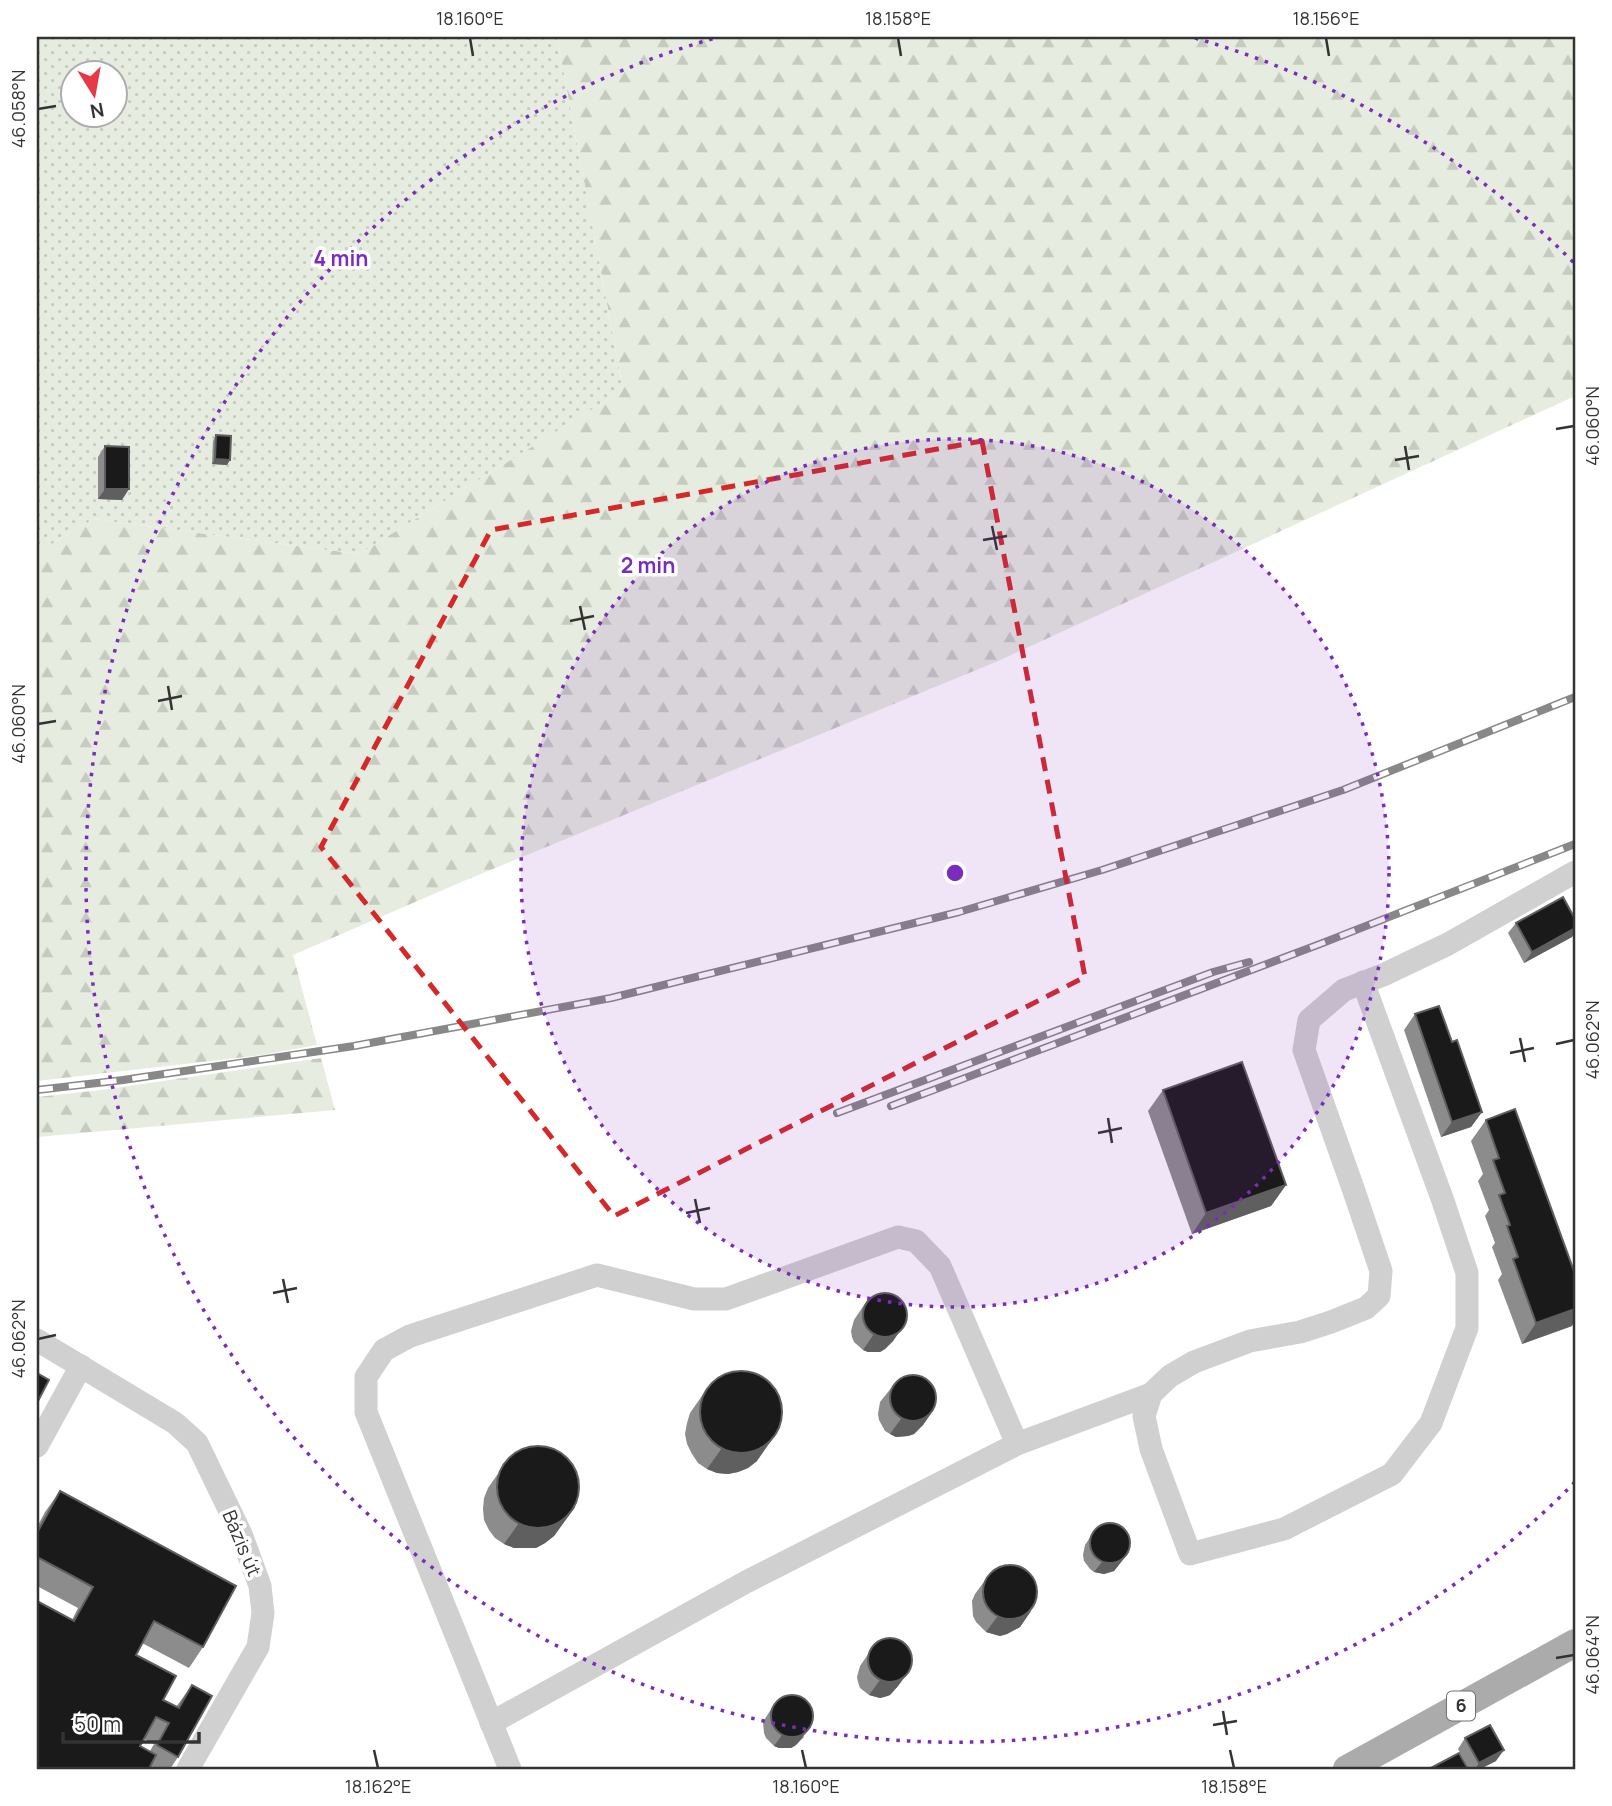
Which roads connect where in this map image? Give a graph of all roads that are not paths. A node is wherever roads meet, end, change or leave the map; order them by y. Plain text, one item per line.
1 (1575, 872) edge
2 (1363, 982) junction
3 (37, 1340) edge
4 (81, 1366) junction
5 (1151, 1394) junction
6 (1017, 1444) junction
7 (37, 1446) edge
8 (1575, 1643) edge
9 (491, 1723) junction
10 (188, 1769) edge
11 (510, 1769) edge
12 (1347, 1769) edge

1 - 2 street
2 - 5 street
2 - 5 street
3 - 4 street, Bázis út
4 - 7 street
4 - 10 street, Bázis út
5 - 6 street
6 - 9 street
6 - 9 street
8 - 12 main road, 6
9 - 11 street

